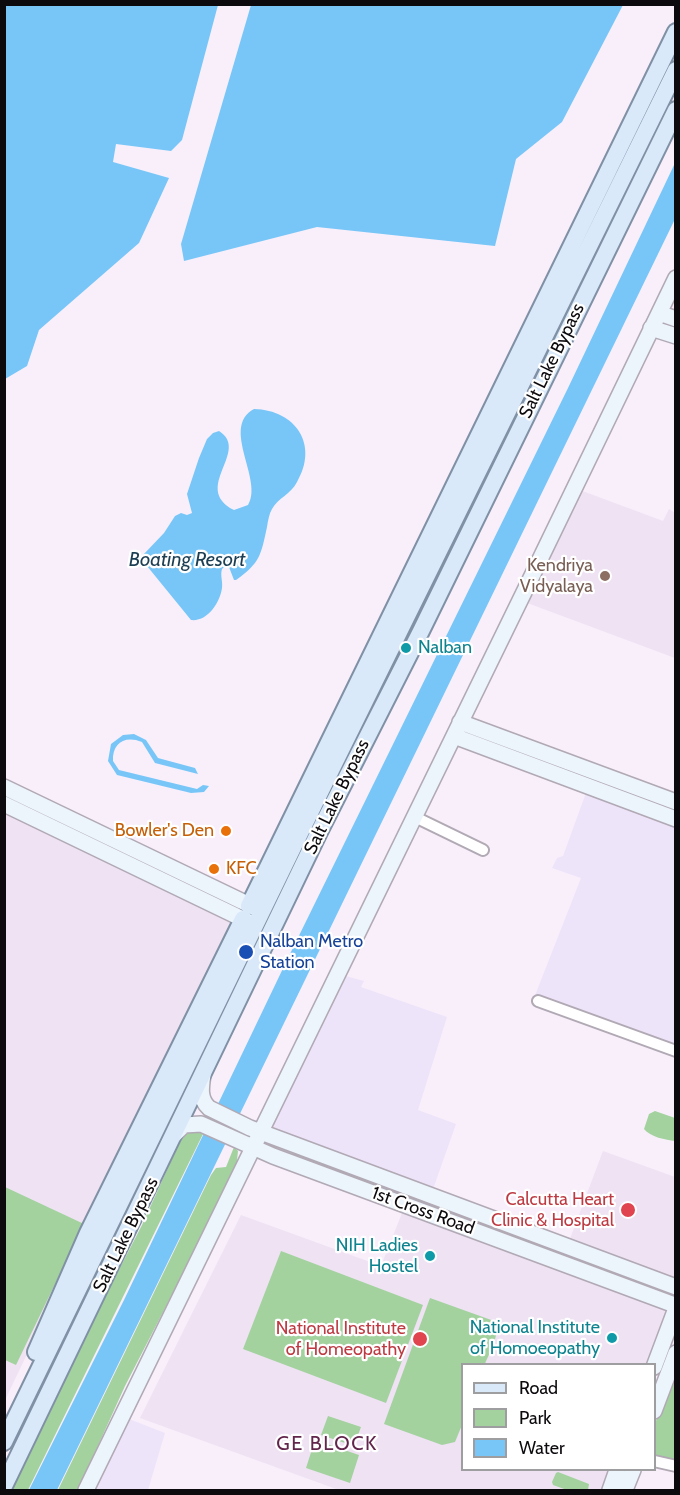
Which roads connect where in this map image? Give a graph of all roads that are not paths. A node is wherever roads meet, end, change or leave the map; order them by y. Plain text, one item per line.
1 (675, 32) edge
2 (675, 70) edge
3 (675, 110) edge
4 (675, 278) edge
5 (659, 313) junction
6 (675, 319) edge
7 (651, 328) junction
8 (675, 336) edge
9 (362, 694) junction
10 (383, 705) junction
11 (457, 729) junction
12 (4, 787) edge
13 (675, 802) edge
14 (4, 804) edge
15 (415, 817) junction
16 (675, 819) edge
17 (483, 850) dead end
18 (253, 915) junction
19 (538, 1001) dead end
20 (191, 1024) junction
21 (196, 1048) junction
22 (675, 1051) edge
23 (203, 1075) junction
24 (255, 1130) junction
25 (174, 1135) junction
26 (248, 1145) junction
27 (367, 1172) junction
28 (360, 1188) junction
29 (574, 1249) junction
30 (98, 1251) junction
31 (569, 1265) junction
32 (72, 1268) junction
33 (675, 1301) edge
34 (675, 1353) edge
35 (655, 1363) edge
36 (26, 1386) junction
37 (48, 1394) junction
38 (656, 1405) edge
39 (4, 1421) edge
40 (4, 1442) edge
41 (656, 1461) edge
42 (675, 1466) edge
43 (617, 1471) edge
44 (633, 1471) edge
45 (4, 1486) edge
46 (86, 1491) edge
47 (609, 1491) edge
48 (626, 1491) edge

1 - 9 main road, Salt Lake Bypass
2 - 9 main road, Salt Lake Bypass
3 - 10 main road, Salt Lake Bypass
4 - 5 street
5 - 6 street
5 - 7 street
7 - 8 street
7 - 11 street
9 - 10 main road
9 - 18 main road, Salt Lake Bypass
10 - 23 main road, Salt Lake Bypass
11 - 13 street
11 - 15 street
11 - 16 street
12 - 18 street
14 - 18 street
15 - 17 street
15 - 24 street
18 - 20 main road, Salt Lake Bypass
18 - 21 main road, Salt Lake Bypass
19 - 22 street
20 - 21 main road
20 - 32 main road, Salt Lake Bypass
21 - 30 main road, Salt Lake Bypass
23 - 24 street, 1st Cross Road
23 - 25 main road, Salt Lake Bypass
24 - 26 street
24 - 27 street, 1st Cross Road
25 - 26 street, 1st Cross Road
25 - 37 main road, Salt Lake Bypass
26 - 28 street, 1st Cross Road
26 - 46 street
27 - 28 street
27 - 29 street, 1st Cross Road
28 - 31 street, 1st Cross Road
29 - 31 street
29 - 33 street, 1st Cross Road
30 - 32 main road
30 - 36 main road, Salt Lake Bypass
31 - 33 street, 1st Cross Road
32 - 36 main road, Salt Lake Bypass
33 - 35 street
34 - 38 street
36 - 37 main road
36 - 39 main road, Salt Lake Bypass
36 - 40 main road, Salt Lake Bypass
37 - 45 main road, Salt Lake Bypass
41 - 42 street
43 - 47 street
44 - 48 street

